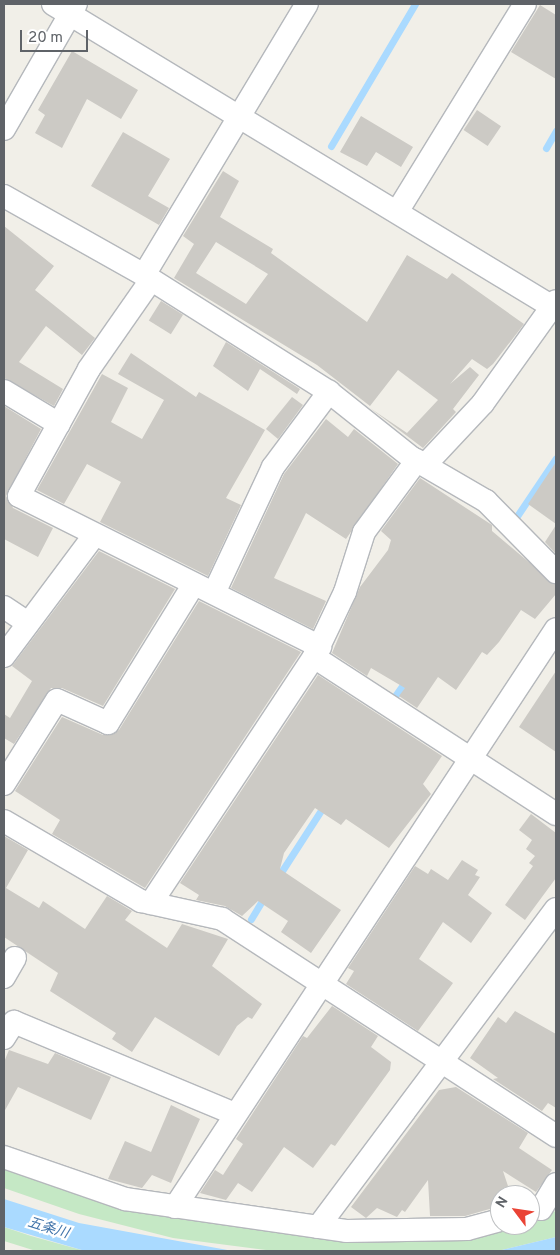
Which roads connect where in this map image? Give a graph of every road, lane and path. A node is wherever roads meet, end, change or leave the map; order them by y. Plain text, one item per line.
1 (307, 4) edge
2 (526, 4) edge
3 (66, 7) edge
4 (241, 118) junction
5 (4, 129) edge
6 (4, 196) edge
7 (397, 212) junction
8 (148, 277) junction
9 (555, 305) edge
10 (4, 391) edge
11 (329, 392) junction
12 (59, 424) junction
13 (421, 462) junction
14 (93, 537) junction
15 (556, 572) edge
16 (194, 584) junction
17 (214, 593) junction
18 (4, 607) edge
19 (28, 623) junction
20 (556, 629) edge
21 (317, 652) junction
22 (4, 656) edge
23 (470, 757) junction
24 (4, 784) edge
25 (556, 814) edge
26 (4, 821) edge
27 (151, 903) junction
28 (556, 908) edge
29 (15, 958) dead end
30 (4, 977) edge
31 (320, 984) junction
32 (7, 1025) edge
33 (440, 1064) junction
34 (235, 1114) junction
35 (556, 1136) edge
36 (4, 1157) edge
37 (556, 1184) edge
38 (175, 1208) junction
39 (542, 1208) edge
40 (490, 1223) edge
41 (318, 1227) junction

1 - 4 street
2 - 7 street
3 - 4 street
3 - 5 street
4 - 7 street
4 - 8 street
6 - 8 street
7 - 9 street
8 - 11 street
8 - 12 street
9 - 13 street
10 - 12 street
11 - 13 street
11 - 17 street
12 - 14 street
13 - 15 street
13 - 21 street
14 - 16 street
14 - 19 street
16 - 17 street
16 - 24 street
17 - 21 street
18 - 19 street
19 - 22 street
20 - 23 street
21 - 23 street
21 - 27 street
23 - 25 street
23 - 31 street
26 - 27 street
27 - 31 street
28 - 33 street
29 - 30 street
31 - 33 street
31 - 34 street
32 - 34 street
33 - 35 street
33 - 41 street
34 - 38 street
36 - 38 street
37 - 39 street
38 - 41 street
40 - 41 street

